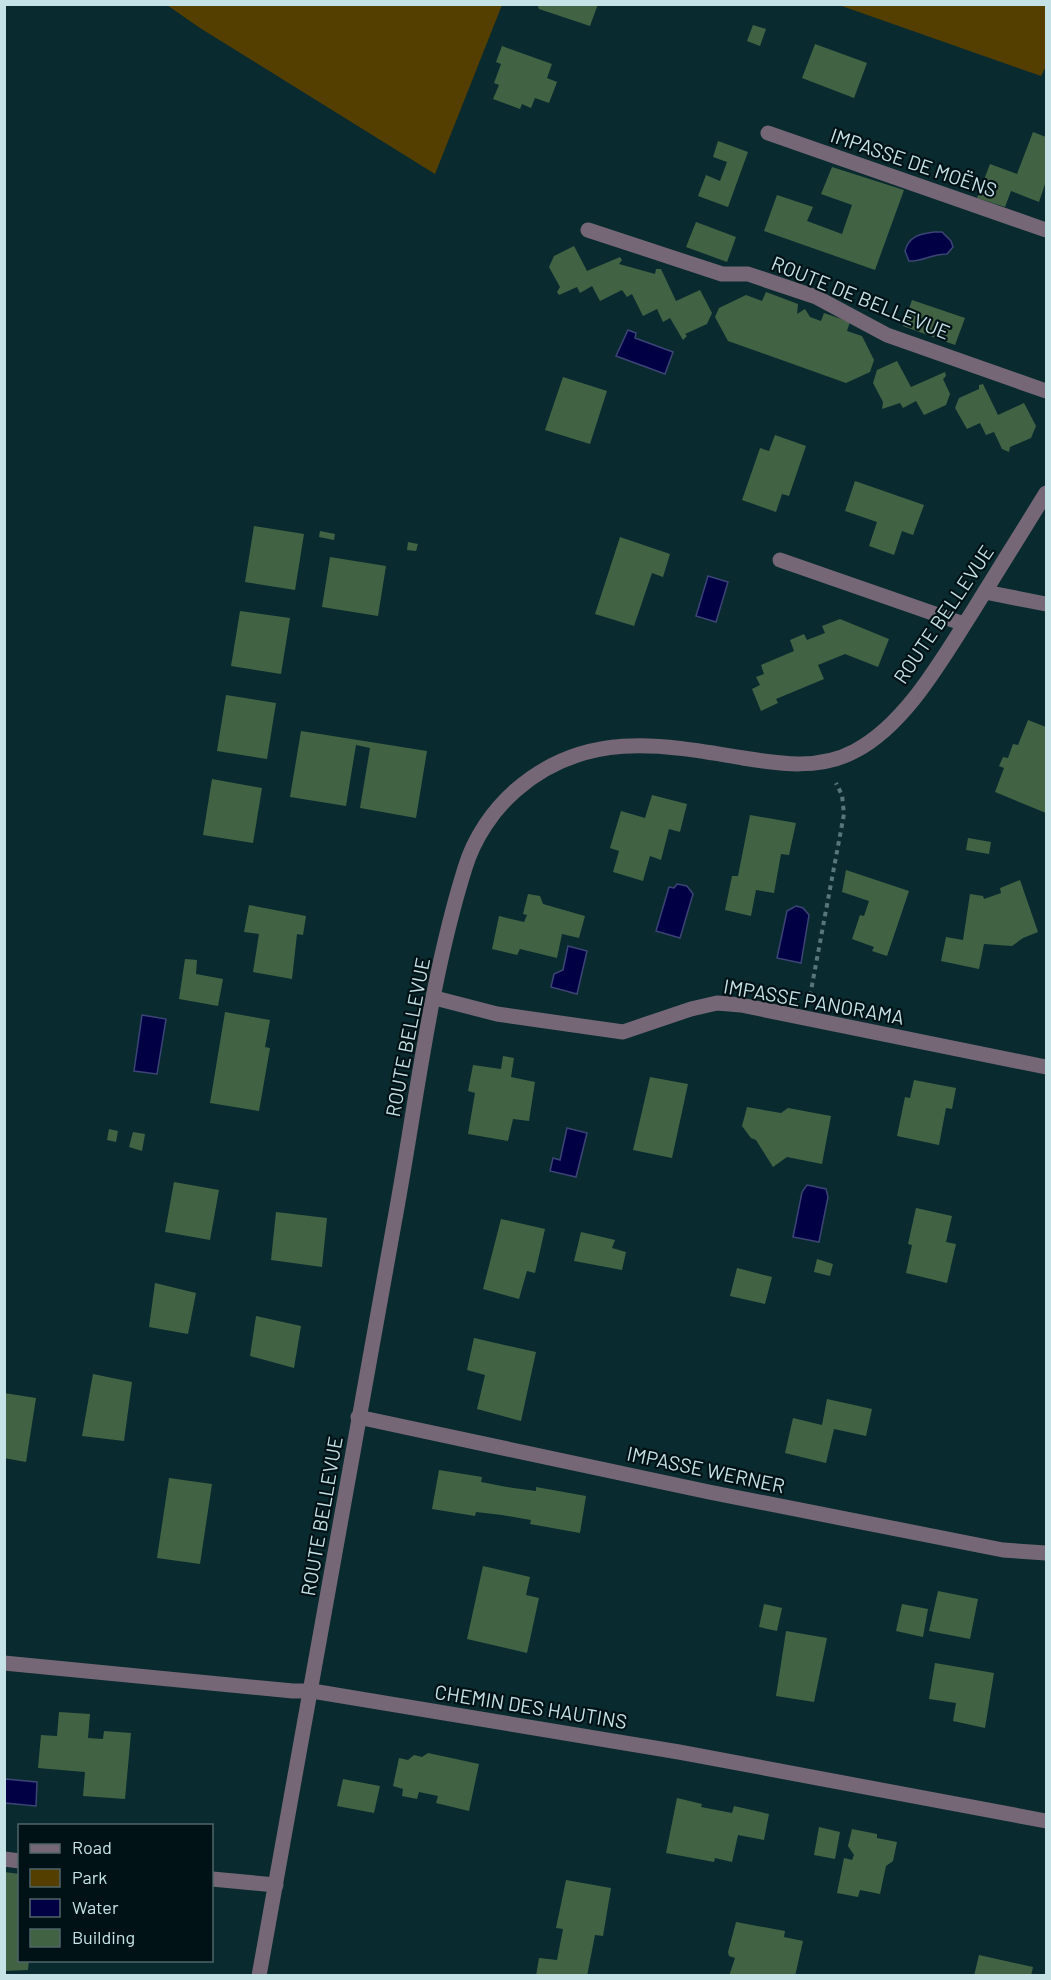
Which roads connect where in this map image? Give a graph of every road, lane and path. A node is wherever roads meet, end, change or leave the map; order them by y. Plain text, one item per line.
1 (768, 133) dead end
2 (588, 230) dead end
3 (1047, 230) edge
4 (1047, 391) edge
5 (1047, 493) edge
6 (780, 560) dead end
7 (985, 592) junction
8 (1047, 604) edge
9 (964, 624) junction
10 (824, 762) junction
11 (435, 998) junction
12 (806, 1017) junction
13 (1047, 1067) edge
14 (358, 1417) junction
15 (1047, 1553) edge
16 (4, 1663) edge
17 (312, 1691) junction
18 (1047, 1821) edge
19 (213, 1879) edge
20 (276, 1885) junction
21 (258, 1976) edge

1 - 3 street, IMPASSE DE MOËNS
2 - 4 street, ROUTE DE BELLEVUE
5 - 7 street, ROUTE BELLEVUE
6 - 9 street
7 - 8 street
7 - 9 street, ROUTE BELLEVUE
9 - 10 street, ROUTE BELLEVUE
10 - 11 street, ROUTE BELLEVUE
10 - 12 path
11 - 12 street, IMPASSE PANORAMA
11 - 14 street, ROUTE BELLEVUE
12 - 13 street, IMPASSE PANORAMA
14 - 15 street, IMPASSE WERNER
14 - 17 street, ROUTE BELLEVUE
16 - 17 street, CHEMIN DES HAUTINS
17 - 18 street, CHEMIN DES HAUTINS
17 - 20 street, ROUTE BELLEVUE
19 - 20 street
20 - 21 street, ROUTE BELLEVUE

